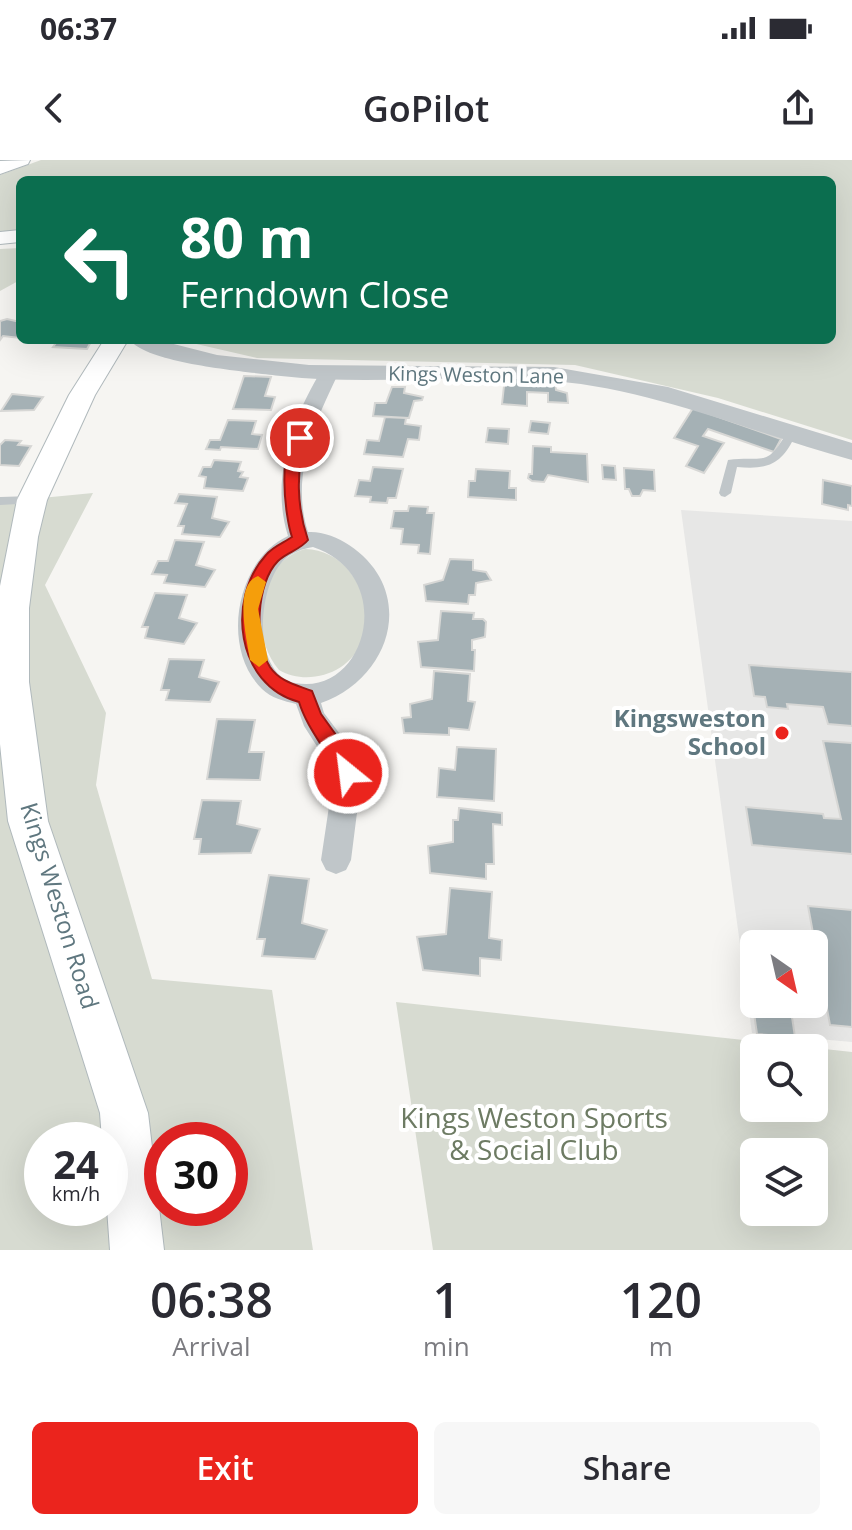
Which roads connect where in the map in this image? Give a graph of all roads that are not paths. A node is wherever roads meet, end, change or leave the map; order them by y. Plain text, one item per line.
1 (21, 160) edge
2 (0, 168) edge
3 (114, 344) edge
4 (149, 344) edge
5 (330, 372) junction
6 (791, 434) junction
7 (852, 452) edge
8 (725, 493) dead end
9 (32, 500) junction
10 (0, 501) edge
11 (300, 540) junction
12 (306, 696) junction
13 (336, 860) dead end
14 (137, 1250) edge

1 - 2 main road
3 - 9 main road, Kings Weston Road
4 - 5 street, Kings Weston Lane
5 - 6 street, Kings Weston Lane
5 - 11 street
6 - 7 street, Kings Weston Lane
6 - 8 lane
9 - 10 lane
9 - 14 main road, Kings Weston Road
11 - 12 street
11 - 12 street
12 - 13 street

